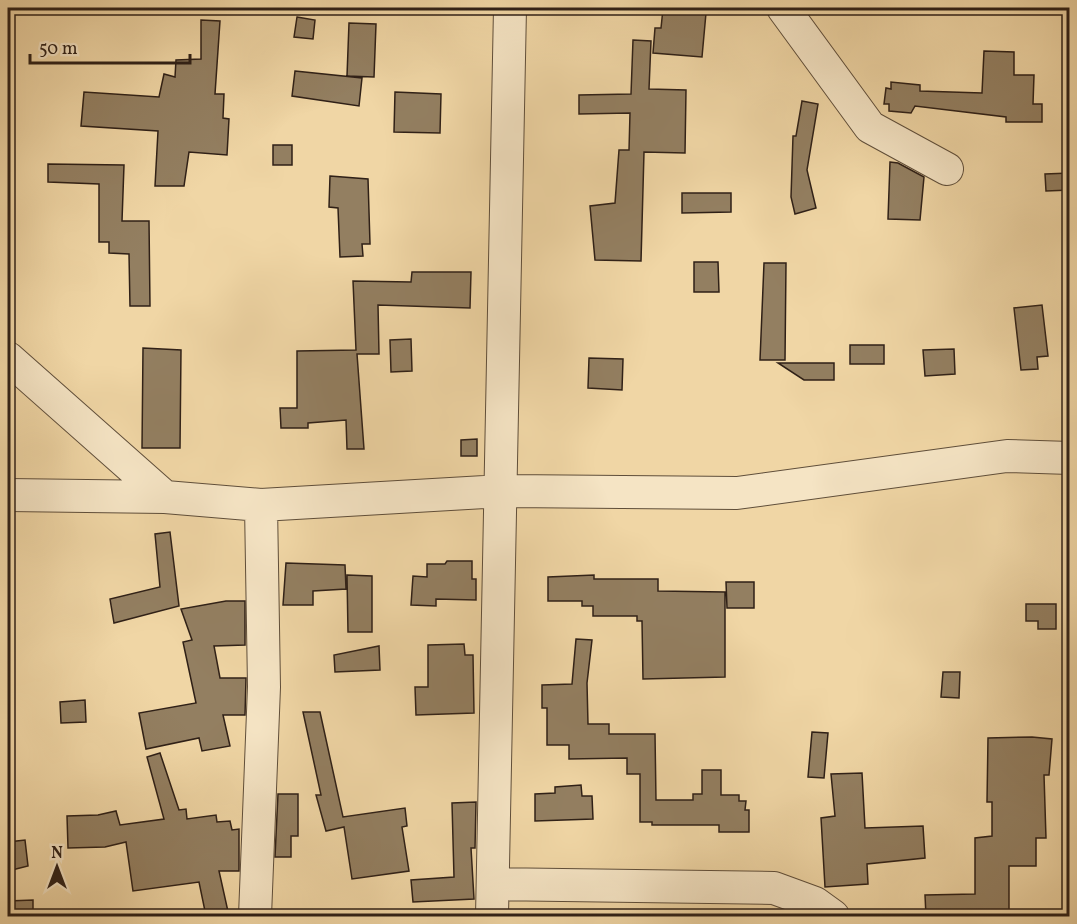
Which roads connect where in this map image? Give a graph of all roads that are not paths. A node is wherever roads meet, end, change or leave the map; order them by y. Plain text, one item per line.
1 (510, 8) edge
2 (783, 8) edge
3 (947, 169) dead end
4 (8, 358) edge
5 (1070, 458) edge
6 (502, 491) junction
7 (8, 495) edge
8 (165, 497) junction
9 (261, 505) junction
10 (493, 884) junction
11 (255, 916) edge
12 (492, 916) edge
13 (833, 916) edge

1 - 6 street
2 - 3 street
4 - 8 street
5 - 6 street
6 - 9 street
6 - 10 street
7 - 8 street
8 - 9 street
9 - 11 street
10 - 12 street
10 - 13 street

